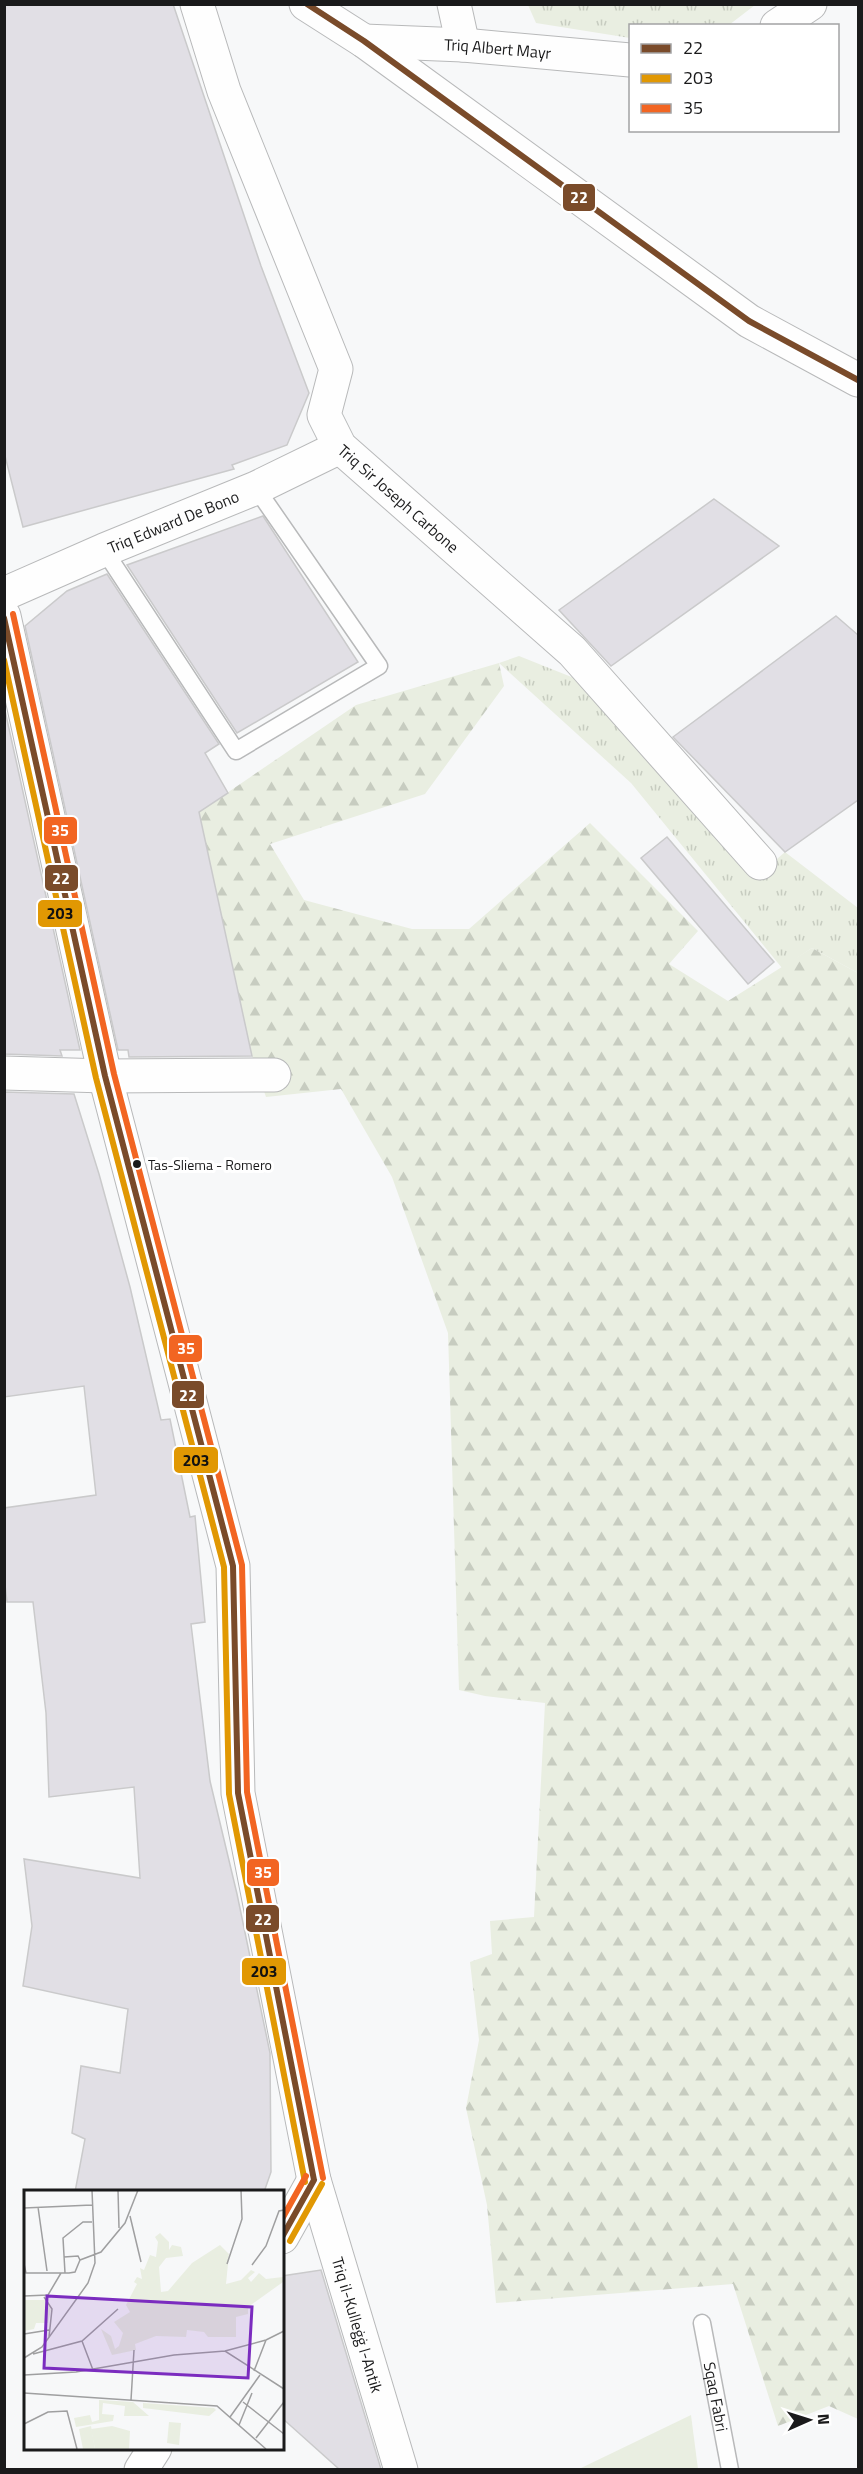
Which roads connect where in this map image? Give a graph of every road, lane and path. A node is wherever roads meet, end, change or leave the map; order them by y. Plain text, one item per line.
1 (197, 4) edge
2 (306, 4) edge
3 (454, 4) edge
4 (810, 4) edge
5 (780, 24) edge
6 (364, 41) junction
7 (463, 45) junction
8 (629, 60) edge
9 (858, 380) edge
10 (340, 447) junction
11 (256, 488) junction
12 (104, 550) junction
13 (4, 594) edge
14 (4, 616) edge
15 (760, 863) dead end
16 (4, 1073) edge
17 (274, 1075) dead end
18 (105, 1076) junction
19 (314, 2180) junction
20 (284, 2232) edge
21 (702, 2323) dead end
22 (154, 2450) edge
23 (141, 2469) edge
24 (401, 2469) edge
25 (730, 2469) edge

1 - 10 street, Triq Sir Joseph Carbone
2 - 6 street
3 - 7 street
4 - 5 street
6 - 7 street, Triq Albert Mayr
6 - 9 street
7 - 8 street, Triq Albert Mayr
10 - 11 street, Triq Edward De Bono
10 - 15 street, Triq Sir Joseph Carbone
11 - 12 street, Triq Edward De Bono
11 - 12 lane
12 - 13 street, Triq Edward De Bono
14 - 18 street, Triq il-Kulleġġ l-Antik
16 - 18 street
17 - 18 street
18 - 19 street, Triq il-Kulleġġ l-Antik
19 - 20 street
19 - 24 street, Triq il-Kulleġġ l-Antik
21 - 25 lane, Sqaq Fabri
22 - 23 street

